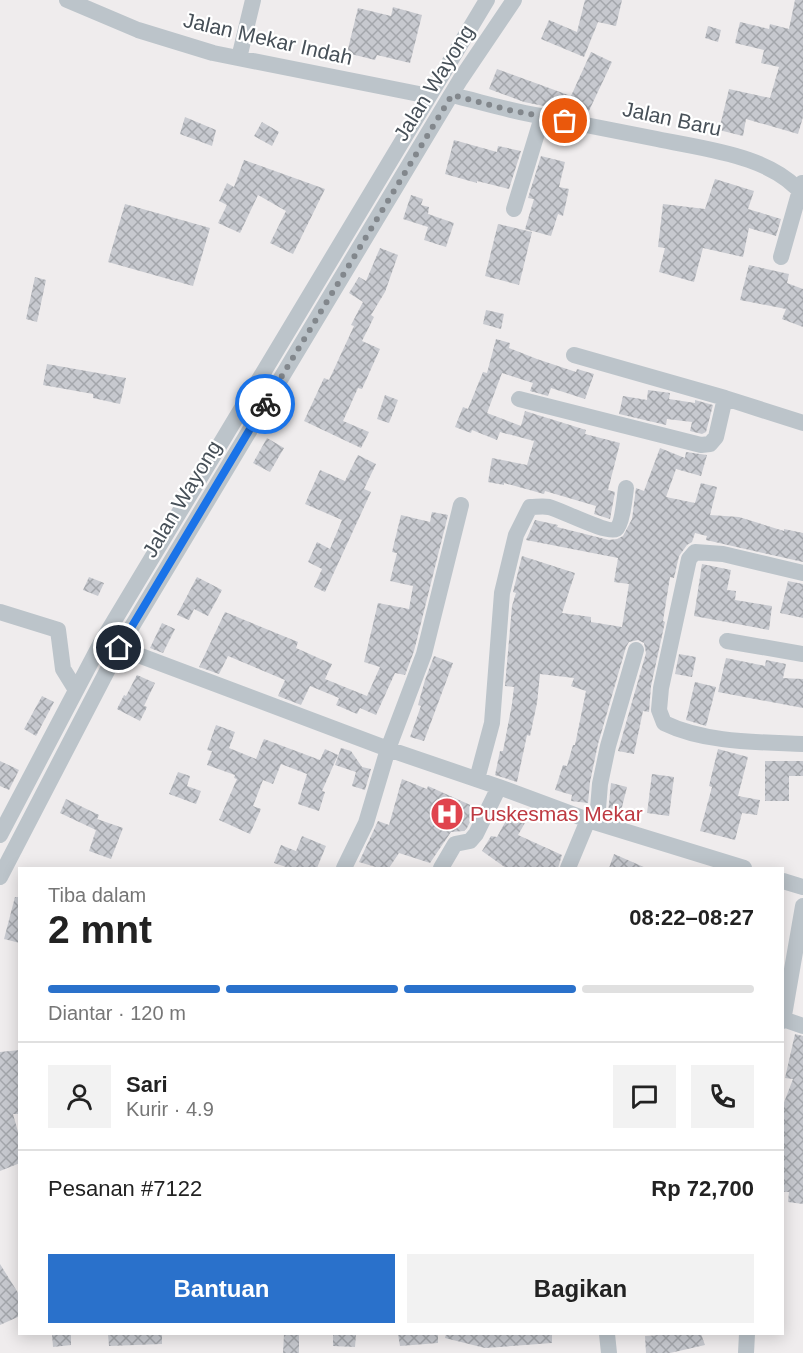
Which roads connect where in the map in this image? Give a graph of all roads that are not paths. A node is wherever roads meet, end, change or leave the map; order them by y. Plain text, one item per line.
1 (67, 0) edge
2 (253, 0) edge
3 (487, 0) edge
4 (514, 0) edge
5 (239, 58) junction
6 (452, 95) junction
7 (429, 96) junction
8 (542, 117) junction
9 (802, 189) edge
10 (514, 209) dead end
11 (781, 257) dead end
12 (574, 354) dead end
13 (725, 398) junction
14 (519, 399) dead end
15 (803, 423) edge
16 (626, 488) dead end
17 (461, 505) dead end
18 (803, 573) edge
19 (0, 612) edge
20 (102, 641) junction
21 (727, 641) dead end
22 (119, 648) junction
23 (636, 650) dead end
24 (803, 654) edge
25 (76, 690) junction
26 (803, 744) edge
27 (388, 749) junction
28 (477, 779) junction
29 (500, 787) junction
30 (592, 820) junction
31 (0, 835) edge
32 (344, 867) edge
33 (442, 867) edge
34 (568, 867) edge
35 (741, 867) edge
36 (0, 877) edge
37 (784, 881) edge
38 (803, 888) edge
39 (803, 906) edge
40 (784, 1014) edge
41 (784, 1020) edge
42 (803, 1026) edge
43 (607, 1335) edge
44 (747, 1335) edge
45 (609, 1353) edge
46 (746, 1353) edge

1 - 5 street, Jalan Mekar Indah
2 - 5 street
3 - 7 street, Jalan Wayong
4 - 6 street, Jalan Wayong
5 - 7 street, Jalan Mekar Indah
6 - 8 street, Jalan Baru
6 - 22 street, Jalan Wayong
7 - 20 street, Jalan Wayong
8 - 9 street, Jalan Baru
8 - 10 street
9 - 11 street
12 - 13 street
13 - 14 street
13 - 15 street
16 - 28 street
17 - 27 street
18 - 26 street
19 - 25 street
20 - 22 street
20 - 25 street, Jalan Wayong
21 - 24 street
22 - 27 street
22 - 36 street, Jalan Wayong
23 - 30 street
25 - 31 street, Jalan Wayong
27 - 28 street
27 - 32 street
28 - 29 street
29 - 30 street
29 - 33 street
30 - 34 street
30 - 35 street
37 - 38 street
39 - 40 street
41 - 42 street
43 - 45 street
44 - 46 street

